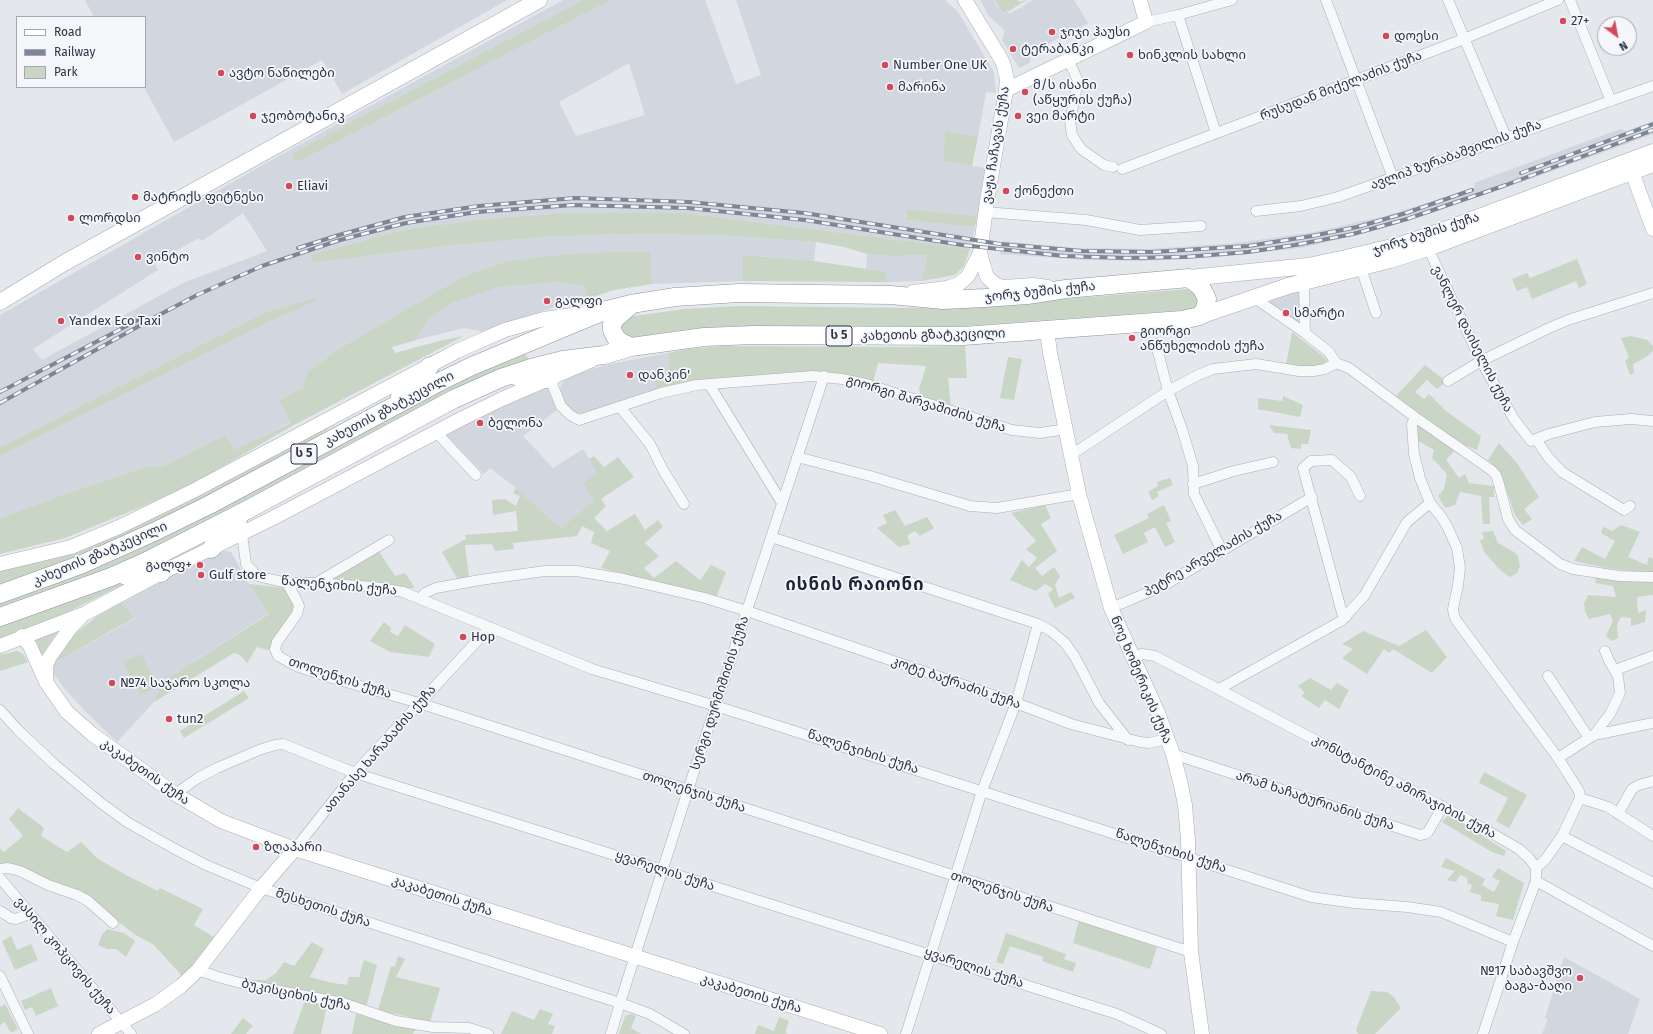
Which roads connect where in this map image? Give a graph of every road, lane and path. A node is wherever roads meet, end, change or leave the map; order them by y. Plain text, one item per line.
1 (539, 0) edge
2 (965, 0) edge
3 (1140, 0) edge
4 (1232, 0) edge
5 (1326, 0) edge
6 (1448, 0) edge
7 (1558, 0) edge
8 (1570, 0) edge
9 (1178, 15) junction
10 (1146, 22) junction
11 (1464, 38) junction
12 (1068, 59) junction
13 (1355, 80) junction
14 (1653, 86) edge
15 (1006, 90) junction
16 (1610, 101) junction
17 (1216, 133) junction
18 (1506, 137) junction
19 (1653, 152) edge
20 (1653, 164) edge
21 (1632, 172) junction
22 (1393, 178) junction
23 (1256, 211) dead end
24 (985, 212) junction
25 (1201, 226) dead end
26 (1653, 228) edge
27 (1428, 248) junction
28 (980, 253) junction
29 (1361, 268) junction
30 (1189, 278) junction
31 (1304, 282) junction
32 (1066, 289) junction
33 (1653, 293) edge
34 (891, 295) junction
35 (1253, 297) junction
36 (0, 302) edge
37 (631, 304) junction
38 (607, 310) junction
39 (1376, 313) dead end
40 (1200, 316) junction
41 (1047, 330) junction
42 (1305, 333) junction
43 (1156, 344) dead end
44 (631, 347) junction
45 (604, 355) junction
46 (1481, 361) junction
47 (1336, 363) junction
48 (430, 366) junction
49 (824, 376) junction
50 (501, 378) junction
51 (550, 379) junction
52 (1448, 381) dead end
53 (709, 384) junction
54 (1168, 391) junction
55 (620, 407) junction
56 (388, 409) junction
57 (1415, 417) junction
58 (1653, 421) edge
59 (1066, 429) junction
60 (436, 432) junction
61 (1536, 439) junction
62 (1071, 455) junction
63 (797, 457) junction
64 (1273, 462) dead end
65 (476, 475) dead end
66 (1193, 484) junction
67 (1079, 494) junction
68 (1360, 496) dead end
69 (1312, 497) junction
70 (782, 503) junction
71 (1430, 503) junction
72 (684, 504) dead end
73 (1630, 506) dead end
74 (248, 510) junction
75 (242, 534) junction
76 (771, 537) junction
77 (389, 540) dead end
78 (210, 549) junction
79 (1222, 551) junction
80 (0, 564) edge
81 (161, 573) junction
82 (111, 577) junction
83 (1653, 577) edge
84 (287, 583) junction
85 (316, 583) junction
86 (0, 594) edge
87 (420, 599) junction
88 (1111, 608) junction
89 (747, 611) junction
90 (86, 613) junction
91 (0, 617) edge
92 (1346, 617) junction
93 (1038, 624) junction
94 (490, 627) junction
95 (22, 636) junction
96 (0, 646) edge
97 (1605, 651) dead end
98 (1653, 656) edge
99 (1133, 657) junction
100 (1614, 670) junction
101 (1548, 676) dead end
102 (46, 682) junction
103 (1219, 689) junction
104 (419, 703) junction
105 (1016, 703) junction
106 (716, 706) junction
107 (0, 710) edge
108 (1653, 723) edge
109 (1592, 736) junction
110 (1167, 739) junction
111 (1128, 740) junction
112 (1173, 754) junction
113 (1558, 758) junction
114 (355, 773) junction
115 (1653, 781) edge
116 (688, 790) junction
117 (982, 790) junction
118 (175, 794) junction
119 (1580, 798) junction
120 (1443, 806) junction
121 (1618, 814) junction
122 (1562, 836) junction
123 (1653, 836) edge
124 (295, 848) junction
125 (1188, 856) junction
126 (1536, 868) junction
127 (0, 869) edge
128 (663, 870) junction
129 (955, 877) junction
130 (0, 878) edge
131 (1536, 881) junction
132 (1653, 883) edge
133 (261, 888) junction
134 (0, 911) edge
135 (29, 914) junction
136 (113, 923) dead end
137 (1514, 942) junction
138 (1653, 946) edge
139 (1191, 952) junction
140 (931, 955) junction
141 (635, 957) junction
142 (198, 970) junction
143 (0, 976) edge
144 (620, 1003) junction
145 (121, 1023) junction
146 (28, 1034) edge
147 (99, 1034) edge
148 (131, 1034) edge
149 (488, 1034) edge
150 (612, 1034) edge
151 (684, 1034) edge
152 (880, 1034) edge
153 (906, 1034) edge
154 (1161, 1034) edge
155 (1202, 1034) edge
156 (1483, 1034) edge

1 - 36 main road
2 - 15 street, ვაჟა ჩაჩავას ქუჩა
3 - 10 street
4 - 9 street
5 - 13 street
6 - 11 street
7 - 11 street, რუსუდან მიქელაძის ქუჩა
8 - 16 street
9 - 10 street
9 - 17 street
10 - 12 street
11 - 13 street, რუსუდან მიქელაძის ქუჩა
11 - 18 street
12 - 15 street
12 - 17 street, რუსუდან მიქელაძის ქუჩა
13 - 17 street, რუსუდან მიქელაძის ქუჩა
13 - 22 street
14 - 16 street, ავლიპ ზურაბაშვილის ქუჩა
15 - 24 street, ვაჟა ჩაჩავას ქუჩა
16 - 18 street, ავლიპ ზურაბაშვილის ქუჩა
18 - 22 street, ავლიპ ზურაბაშვილის ქუჩა
19 - 30 main road, ჯორჯ ბუშის ქუჩა
20 - 21 main road, ჯორჯ ბუშის ქუჩა
21 - 26 street
21 - 27 main road, ჯორჯ ბუშის ქუჩა
22 - 23 street, ავლიპ ზურაბაშვილის ქუჩა
24 - 25 street
24 - 28 street, ვაჟა ჩაჩავას ქუჩა
27 - 29 main road, ჯორჯ ბუშის ქუჩა
27 - 46 street, ვანლერ დაისელის ქუჩა
28 - 32 street, ვაჟა ჩაჩავას ქუჩა
28 - 34 street, ვაჟა ჩაჩავას ქუჩა
29 - 31 main road, ჯორჯ ბუშის ქუჩა
29 - 39 street
30 - 32 highway, ჯორჯ ბუშის ქუჩა / ს 5
30 - 40 highway
31 - 35 main road, ჯორჯ ბუშის ქუჩა
31 - 42 street
32 - 34 highway, ჯორჯ ბუშის ქუჩა / ს 5
33 - 46 street
34 - 37 highway, კახეთის გზატკეცილი / ს 5
35 - 40 main road, ჯორჯ ბუშის ქუჩა
35 - 42 street
37 - 38 highway, კახეთის გზატკეცილი / ს 5
37 - 44 highway
38 - 48 street, კახეთის გზატკეცილი
38 - 56 highway, კახეთის გზატკეცილი / ს 5
40 - 41 highway, ჯორჯ ბუშის ქუჩა / ს 5
41 - 44 highway, კახეთის გზატკეცილი / ს 5
41 - 59 street, ნოე ხომერიკის ქუჩა
42 - 47 street
43 - 54 street
44 - 45 highway, კახეთის გზატკეცილი / ს 5
45 - 50 highway, კახეთის გზატკეცილი / ს 5
45 - 51 street, კახეთის გზატკეცილი
46 - 52 street
46 - 61 street, ვანლერ დაისელის ქუჩა
47 - 54 street
47 - 57 street
48 - 56 highway
48 - 80 street, კახეთის გზატკეცილი
49 - 53 street, გიორგი შარვაშიძის ქუჩა
49 - 59 street, გიორგი შარვაშიძის ქუჩა
49 - 63 street, სერგი დურმიშიძის ქუჩა
50 - 51 highway
50 - 74 highway, კახეთის გზატკეცილი / ს 5
51 - 55 street, გიორგი შარვაშიძის ქუჩა
51 - 60 street, კახეთის გზატკეცილი
53 - 55 street, გიორგი შარვაშიძის ქუჩა
53 - 70 street
54 - 62 street
54 - 66 street
55 - 72 street
56 - 86 highway, კახეთის გზატკეცილი / ს 5
57 - 71 street
57 - 83 street
58 - 61 street
59 - 62 street, ნოე ხომერიკის ქუჩა
60 - 65 street
60 - 75 street, კახეთის გზატკეცილი
61 - 73 street, ვანლერ დაისელის ქუჩა
62 - 67 street, ნოე ხომერიკის ქუჩა
63 - 67 street
63 - 70 street, სერგი დურმიშიძის ქუჩა
64 - 66 street
66 - 79 street
67 - 88 street, ნოე ხომერიკის ქუჩა
68 - 69 street
69 - 79 street, პეტრე არველაძის ქუჩა
69 - 92 street
70 - 76 street, სერგი დურმიშიძის ქუჩა
71 - 92 street
71 - 113 street
74 - 78 highway
74 - 82 highway, კახეთის გზატკეცილი / ს 5
75 - 78 street, კახეთის გზატკეცილი
75 - 84 street, წალენჯიხის ქუჩა
76 - 89 street, სერგი დურმიშიძის ქუჩა
76 - 93 street
77 - 85 street
78 - 81 street, კახეთის გზატკეცილი
79 - 88 street, პეტრე არველაძის ქუჩა
81 - 82 highway
81 - 90 street, კახეთის გზატკეცილი
82 - 91 highway, კახეთის გზატკეცილი / ს 5
84 - 85 street, წალენჯიხის ქუჩა
84 - 104 street, თოლენჯის ქუჩა
85 - 87 street, წალენჯიხის ქუჩა
87 - 89 street, კოტე ბაქრაძის ქუჩა
87 - 94 street, წალენჯიხის ქუჩა
88 - 99 street, ნოე ხომერიკის ქუჩა
89 - 105 street, კოტე ბაქრაძის ქუჩა
89 - 106 street, სერგი დურმიშიძის ქუჩა
90 - 95 street, კახეთის გზატკეცილი
90 - 102 street
92 - 103 street
93 - 105 street
93 - 111 street
94 - 104 street, ათანასე ხარაბაძის ქუჩა
94 - 106 street, წალენჯიხის ქუჩა
95 - 96 street, კახეთის გზატკეცილი
95 - 102 street, კაკაბეთის ქუჩა
97 - 100 street
98 - 100 street
99 - 103 street, კონსტანტინე ამირაჯიბის ქუჩა
99 - 110 street, ნოე ხომერიკის ქუჩა
100 - 109 street
101 - 109 street
102 - 118 street, კაკაბეთის ქუჩა
103 - 120 street, კონსტანტინე ამირაჯიბის ქუჩა
104 - 114 street, ათანასე ხარაბაძის ქუჩა
104 - 116 street, თოლენჯის ქუჩა
105 - 111 street, კოტე ბაქრაძის ქუჩა
105 - 117 street
106 - 116 street, სერგი დურმიშიძის ქუჩა
106 - 117 street, წალენჯიხის ქუჩა
107 - 133 street, მესხეთის ქუჩა
108 - 109 street
109 - 113 street
110 - 111 street, კოტე ბაქრაძის ქუჩა
110 - 112 street, ნოე ხომერიკის ქუჩა
112 - 120 street, არამ ხაჩატურიანის ქუჩა
112 - 125 street, ნოე ხომერიკის ქუჩა
113 - 119 street
114 - 118 street, ყვარელის ქუჩა
114 - 124 street, ათანასე ხარაბაძის ქუჩა
114 - 128 street, ყვარელის ქუჩა
115 - 121 street
116 - 128 street, სერგი დურმიშიძის ქუჩა
116 - 129 street, თოლენჯის ქუჩა
117 - 125 street, წალენჯიხის ქუჩა
117 - 129 street
118 - 124 street, კაკაბეთის ქუჩა
119 - 121 street
119 - 122 street
120 - 126 street, კონსტანტინე ამირაჯიბის ქუჩა
121 - 123 street
122 - 126 street
122 - 132 street
124 - 133 street, ათანასე ხარაბაძის ქუჩა
124 - 141 street, კაკაბეთის ქუჩა
125 - 137 street, წალენჯიხის ქუჩა
125 - 139 street, ნოე ხომერიკის ქუჩა
126 - 131 street
127 - 136 street
128 - 140 street, ყვარელის ქუჩა
128 - 141 street, სერგი დურმიშიძის ქუჩა
129 - 139 street, თოლენჯის ქუჩა
129 - 140 street
130 - 135 street, ვასილ კოპცოვის ქუჩა
131 - 137 street
131 - 138 street
133 - 142 street, ათანასე ხარაბაძის ქუჩა
133 - 144 street, მესხეთის ქუჩა
134 - 135 street
135 - 145 street, ვასილ კოპცოვის ქუჩა
137 - 156 street
139 - 155 street, ნოე ხომერიკის ქუჩა
140 - 153 street
140 - 154 street, ყვარელის ქუჩა
141 - 144 street, სერგი დურმიშიძის ქუჩა
141 - 152 street, კაკაბეთის ქუჩა
142 - 145 street, ათანასე ხარაბაძის ქუჩა
142 - 149 street, ბუკისციხის ქუჩა
143 - 146 street
144 - 150 street, სერგი დურმიშიძის ქუჩა
144 - 151 street, მესხეთის ქუჩა
145 - 147 street, ათანასე ხარაბაძის ქუჩა
145 - 148 street, ვასილ კოპცოვის ქუჩა

